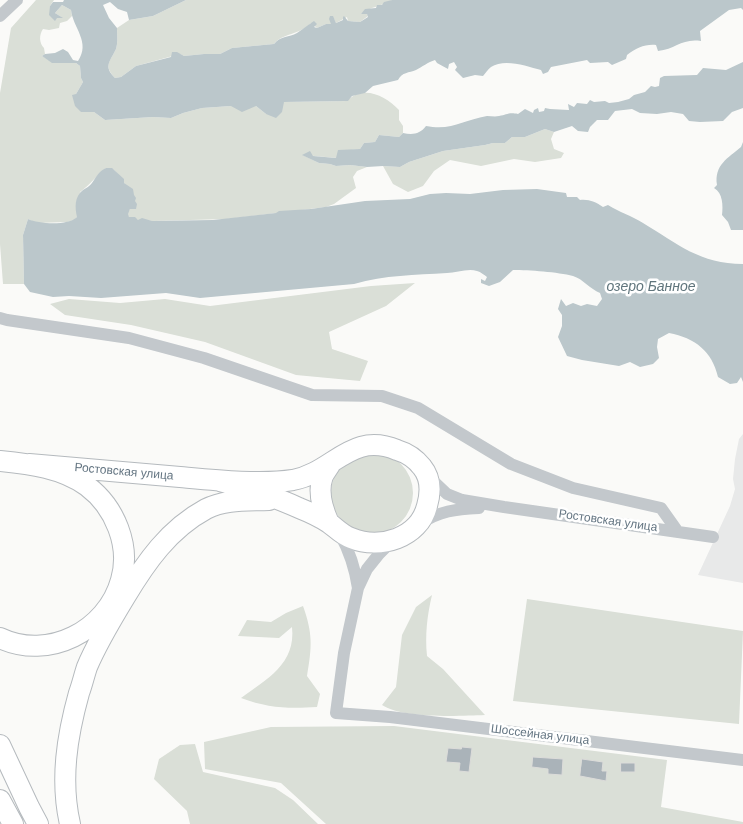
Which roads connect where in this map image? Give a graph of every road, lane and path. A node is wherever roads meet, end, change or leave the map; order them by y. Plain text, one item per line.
1 (17, 0) edge
2 (0, 16) edge
3 (0, 318) edge
4 (0, 461) edge
5 (332, 463) junction
6 (29, 464) junction
7 (429, 477) junction
8 (220, 481) junction
9 (280, 500) junction
10 (504, 507) junction
11 (417, 526) junction
12 (334, 527) junction
13 (678, 532) junction
14 (713, 537) dead end
15 (392, 541) junction
16 (358, 588) junction
17 (0, 638) edge
18 (0, 745) edge
19 (743, 760) edge
20 (38, 824) edge
21 (70, 824) edge

1 - 2 street
3 - 13 street
4 - 6 main road
5 - 7 main road
5 - 8 main road
5 - 12 main road
6 - 8 main road, Ростовская улица
6 - 17 main road
7 - 10 street
7 - 11 main road
8 - 9 main road
9 - 12 main road
9 - 21 main road
10 - 11 street
10 - 13 street, Ростовская улица
11 - 15 main road
12 - 15 main road
12 - 16 street
13 - 14 street, Ростовская улица
15 - 16 street
16 - 19 street, Шоссейная улица
18 - 20 main road

